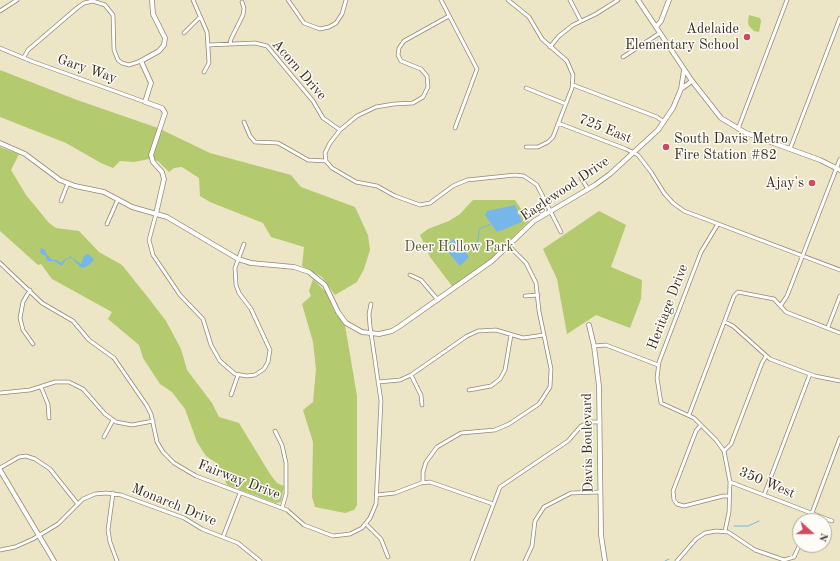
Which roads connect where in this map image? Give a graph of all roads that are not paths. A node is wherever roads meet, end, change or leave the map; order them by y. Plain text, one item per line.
1 (17, 0) edge
2 (152, 0) edge
3 (193, 0) edge
4 (288, 0) edge
5 (346, 0) edge
6 (441, 0) edge
7 (508, 0) edge
8 (570, 0) edge
9 (618, 0) edge
10 (638, 0) edge
11 (669, 0) edge
12 (787, 0) edge
13 (83, 1) edge
14 (242, 2) dead end
15 (0, 11) edge
16 (449, 16) junction
17 (200, 17) junction
18 (840, 18) edge
19 (581, 21) junction
20 (656, 27) junction
21 (184, 33) dead end
22 (660, 33) junction
23 (230, 44) junction
24 (208, 46) junction
25 (550, 47) junction
26 (0, 48) edge
27 (623, 57) dead end
28 (24, 58) junction
29 (142, 61) junction
30 (684, 70) junction
31 (204, 72) dead end
32 (692, 81) junction
33 (573, 85) junction
34 (526, 88) dead end
35 (681, 89) junction
36 (145, 102) junction
37 (566, 104) junction
38 (244, 122) dead end
39 (664, 122) junction
40 (558, 123) junction
41 (455, 128) dead end
42 (738, 129) junction
43 (340, 130) junction
44 (0, 144) edge
45 (526, 147) dead end
46 (790, 149) junction
47 (634, 152) junction
48 (840, 159) edge
49 (326, 161) junction
50 (838, 169) edge
51 (581, 178) dead end
52 (68, 183) junction
53 (588, 189) junction
54 (118, 199) junction
55 (61, 201) dead end
56 (550, 211) junction
57 (156, 214) junction
58 (107, 224) dead end
59 (718, 224) junction
60 (561, 232) dead end
61 (244, 244) dead end
62 (508, 245) junction
63 (802, 256) junction
64 (238, 259) junction
65 (0, 263) edge
66 (840, 270) edge
67 (410, 275) dead end
68 (30, 290) junction
69 (538, 295) junction
70 (525, 296) dead end
71 (840, 296) edge
72 (438, 300) junction
73 (371, 304) dead end
74 (781, 305) junction
75 (725, 322) junction
76 (589, 325) dead end
77 (828, 327) junction
78 (840, 333) edge
79 (371, 334) junction
80 (511, 335) junction
81 (544, 335) junction
82 (33, 344) dead end
83 (594, 346) junction
84 (766, 356) junction
85 (658, 365) junction
86 (810, 374) junction
87 (238, 375) junction
88 (411, 375) junction
89 (840, 381) edge
90 (378, 382) junction
91 (41, 387) junction
92 (469, 390) dead end
93 (0, 394) edge
94 (231, 395) dead end
95 (422, 405) dead end
96 (689, 415) junction
97 (49, 418) dead end
98 (113, 420) junction
99 (153, 421) junction
100 (600, 422) junction
101 (701, 425) junction
102 (274, 431) dead end
103 (104, 437) dead end
104 (840, 438) edge
105 (724, 451) junction
106 (0, 469) edge
107 (423, 482) junction
108 (730, 482) junction
109 (240, 492) junction
110 (600, 492) junction
111 (113, 494) junction
112 (377, 495) junction
113 (764, 495) junction
114 (730, 496) junction
115 (77, 503) junction
116 (493, 504) junction
117 (282, 508) junction
118 (812, 513) joint
119 (366, 524) junction
120 (725, 531) junction
121 (39, 536) junction
122 (223, 537) junction
123 (0, 550) edge
124 (796, 553) edge
125 (388, 557) dead end
126 (54, 561) edge
127 (117, 561) edge
128 (260, 561) edge
129 (472, 561) edge
130 (525, 561) edge
131 (605, 561) edge
132 (677, 561) edge

1 - 15 street
2 - 29 main road
3 - 17 street
4 - 5 street
6 - 16 street
7 - 25 street
8 - 19 street
9 - 19 street
10 - 20 main road
11 - 20 main road
12 - 42 street
13 - 28 street
13 - 29 street
14 - 23 street
16 - 41 street
16 - 43 street
17 - 21 street
17 - 24 street
18 - 46 street
19 - 25 street
20 - 22 main road
22 - 27 street
22 - 30 main road
23 - 24 street, Acorn Drive
23 - 43 street, Acorn Drive
24 - 31 street
25 - 33 street
26 - 28 street, Gary Way
28 - 36 street, Gary Way
29 - 36 main road
30 - 32 main road
30 - 35 main road, Eaglewood Drive
32 - 35 main road
32 - 42 main road
33 - 37 street
33 - 39 street
34 - 37 street
35 - 39 main road, Eaglewood Drive
36 - 57 main road, Gary Way
37 - 40 street
38 - 49 street
39 - 47 main road, Eaglewood Drive
40 - 45 street
40 - 47 street, 725 East
42 - 46 main road
43 - 49 street
44 - 52 main road
46 - 50 main road
47 - 53 main road, Eaglewood Drive
47 - 59 street, 725 East
48 - 50 street
49 - 56 street
50 - 63 street
51 - 53 street
52 - 54 main road
52 - 55 street
53 - 56 main road, Eaglewood Drive
54 - 57 main road
54 - 58 street
56 - 60 street
56 - 62 main road, Eaglewood Drive
57 - 64 main road
57 - 87 street
59 - 63 street, 725 East
59 - 85 street, Heritage Drive
61 - 64 street
62 - 69 street
62 - 72 main road, Eaglewood Drive
63 - 66 street, 725 East
63 - 74 street
64 - 79 main road
64 - 87 street
65 - 68 street, Fairway Drive
67 - 72 street
68 - 82 street
68 - 99 street, Fairway Drive
69 - 70 street
69 - 81 street
71 - 77 street
72 - 79 main road, Eaglewood Drive
73 - 79 street
74 - 75 street
74 - 77 street
75 - 84 street
75 - 96 street
76 - 83 main road, Davis Boulevard
77 - 78 street
79 - 90 street
80 - 81 street
80 - 88 street
80 - 92 street
81 - 107 street
83 - 85 street
83 - 100 main road, Davis Boulevard
84 - 86 street
84 - 105 street
85 - 96 street, Heritage Drive
86 - 89 street
86 - 113 street
87 - 94 street
88 - 90 street
88 - 95 street
90 - 112 street
91 - 93 street
91 - 97 street
91 - 98 street
96 - 101 street
98 - 99 street
98 - 103 street
99 - 109 street, Fairway Drive
100 - 110 main road, Davis Boulevard
100 - 116 street
101 - 105 street
101 - 114 street
102 - 117 street
104 - 118 street
105 - 108 street, 350 West
106 - 115 street
106 - 121 main road
107 - 112 street
107 - 116 street
108 - 113 street, 350 West
108 - 114 street
109 - 117 street, Fairway Drive
109 - 122 street
110 - 130 street
110 - 131 main road, Davis Boulevard
111 - 115 street, Monarch Drive
111 - 122 street, Monarch Drive
111 - 127 street
112 - 119 street
113 - 118 street, 350 West
114 - 120 street
115 - 121 street, Monarch Drive
116 - 129 street
117 - 119 street, Fairway Drive
119 - 125 street
120 - 124 street
120 - 132 street
121 - 123 street, Monarch Drive
121 - 126 main road
122 - 128 street, Monarch Drive

